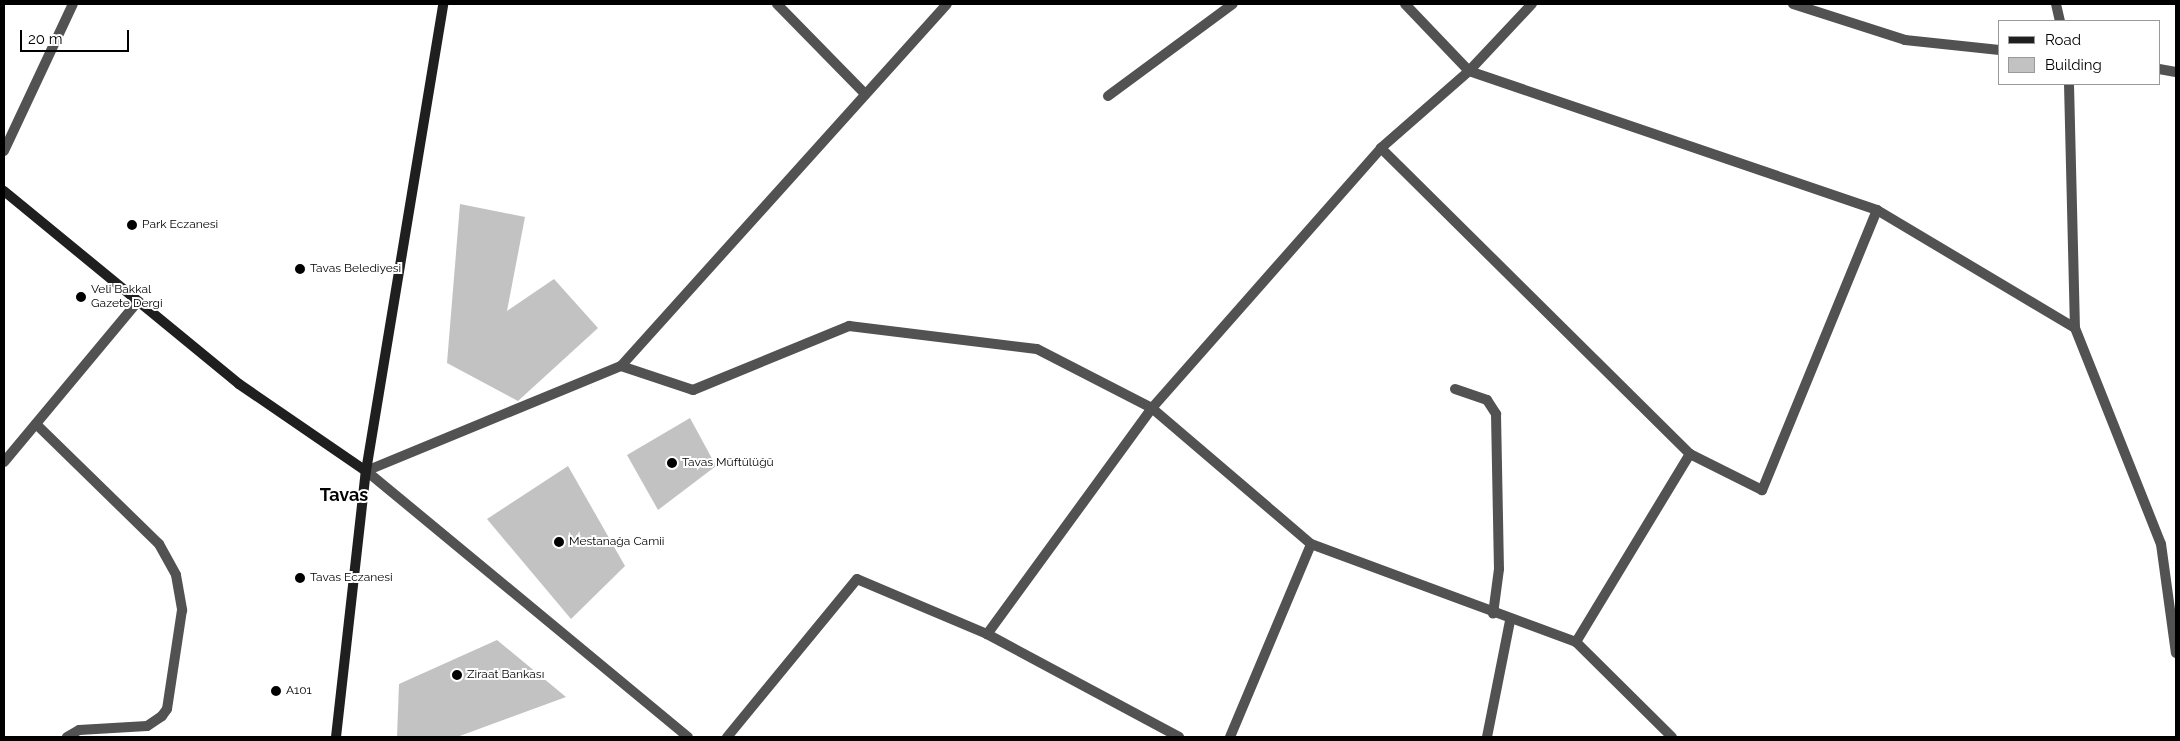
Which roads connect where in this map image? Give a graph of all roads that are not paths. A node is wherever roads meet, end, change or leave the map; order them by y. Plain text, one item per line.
1 (72, 4) edge
2 (443, 4) edge
3 (777, 4) edge
4 (947, 4) edge
5 (1233, 4) edge
6 (1405, 4) edge
7 (1532, 4) edge
8 (1793, 4) edge
9 (2056, 4) edge
10 (2060, 20) edge
11 (1998, 50) edge
12 (2160, 69) edge
13 (1469, 71) junction
14 (2176, 72) edge
15 (2070, 85) edge
16 (866, 94) junction
17 (1108, 96) dead end
18 (1381, 148) junction
19 (4, 151) edge
20 (4, 190) edge
21 (1877, 210) junction
22 (138, 301) junction
23 (2075, 328) junction
24 (621, 366) junction
25 (1455, 389) dead end
26 (1152, 408) junction
27 (36, 424) junction
28 (1690, 454) junction
29 (4, 462) edge
30 (366, 472) junction
31 (1311, 544) junction
32 (1493, 614) junction
33 (1510, 621) junction
34 (988, 634) junction
35 (1576, 642) junction
36 (2176, 653) edge
37 (67, 737) edge
38 (336, 737) edge
39 (688, 737) edge
40 (727, 737) edge
41 (1180, 737) edge
42 (1230, 737) edge
43 (1487, 737) edge
44 (1672, 737) edge

1 - 19 street
2 - 30 main road
3 - 16 street
4 - 16 street
5 - 17 street
6 - 13 street
7 - 13 street
8 - 11 street
9 - 10 street
12 - 14 street
13 - 18 street
13 - 21 street
15 - 23 street
16 - 24 street
18 - 26 street
18 - 28 street
20 - 22 main road
21 - 23 street
21 - 28 street
22 - 27 street
22 - 30 main road
23 - 36 street
24 - 26 street
24 - 30 street
25 - 32 street
26 - 31 street
26 - 34 street
27 - 29 street
27 - 37 street
28 - 35 street
30 - 38 main road
30 - 39 street
31 - 32 street
31 - 42 street
32 - 33 street
33 - 35 street
33 - 43 street
34 - 40 street
34 - 41 street
35 - 44 street

